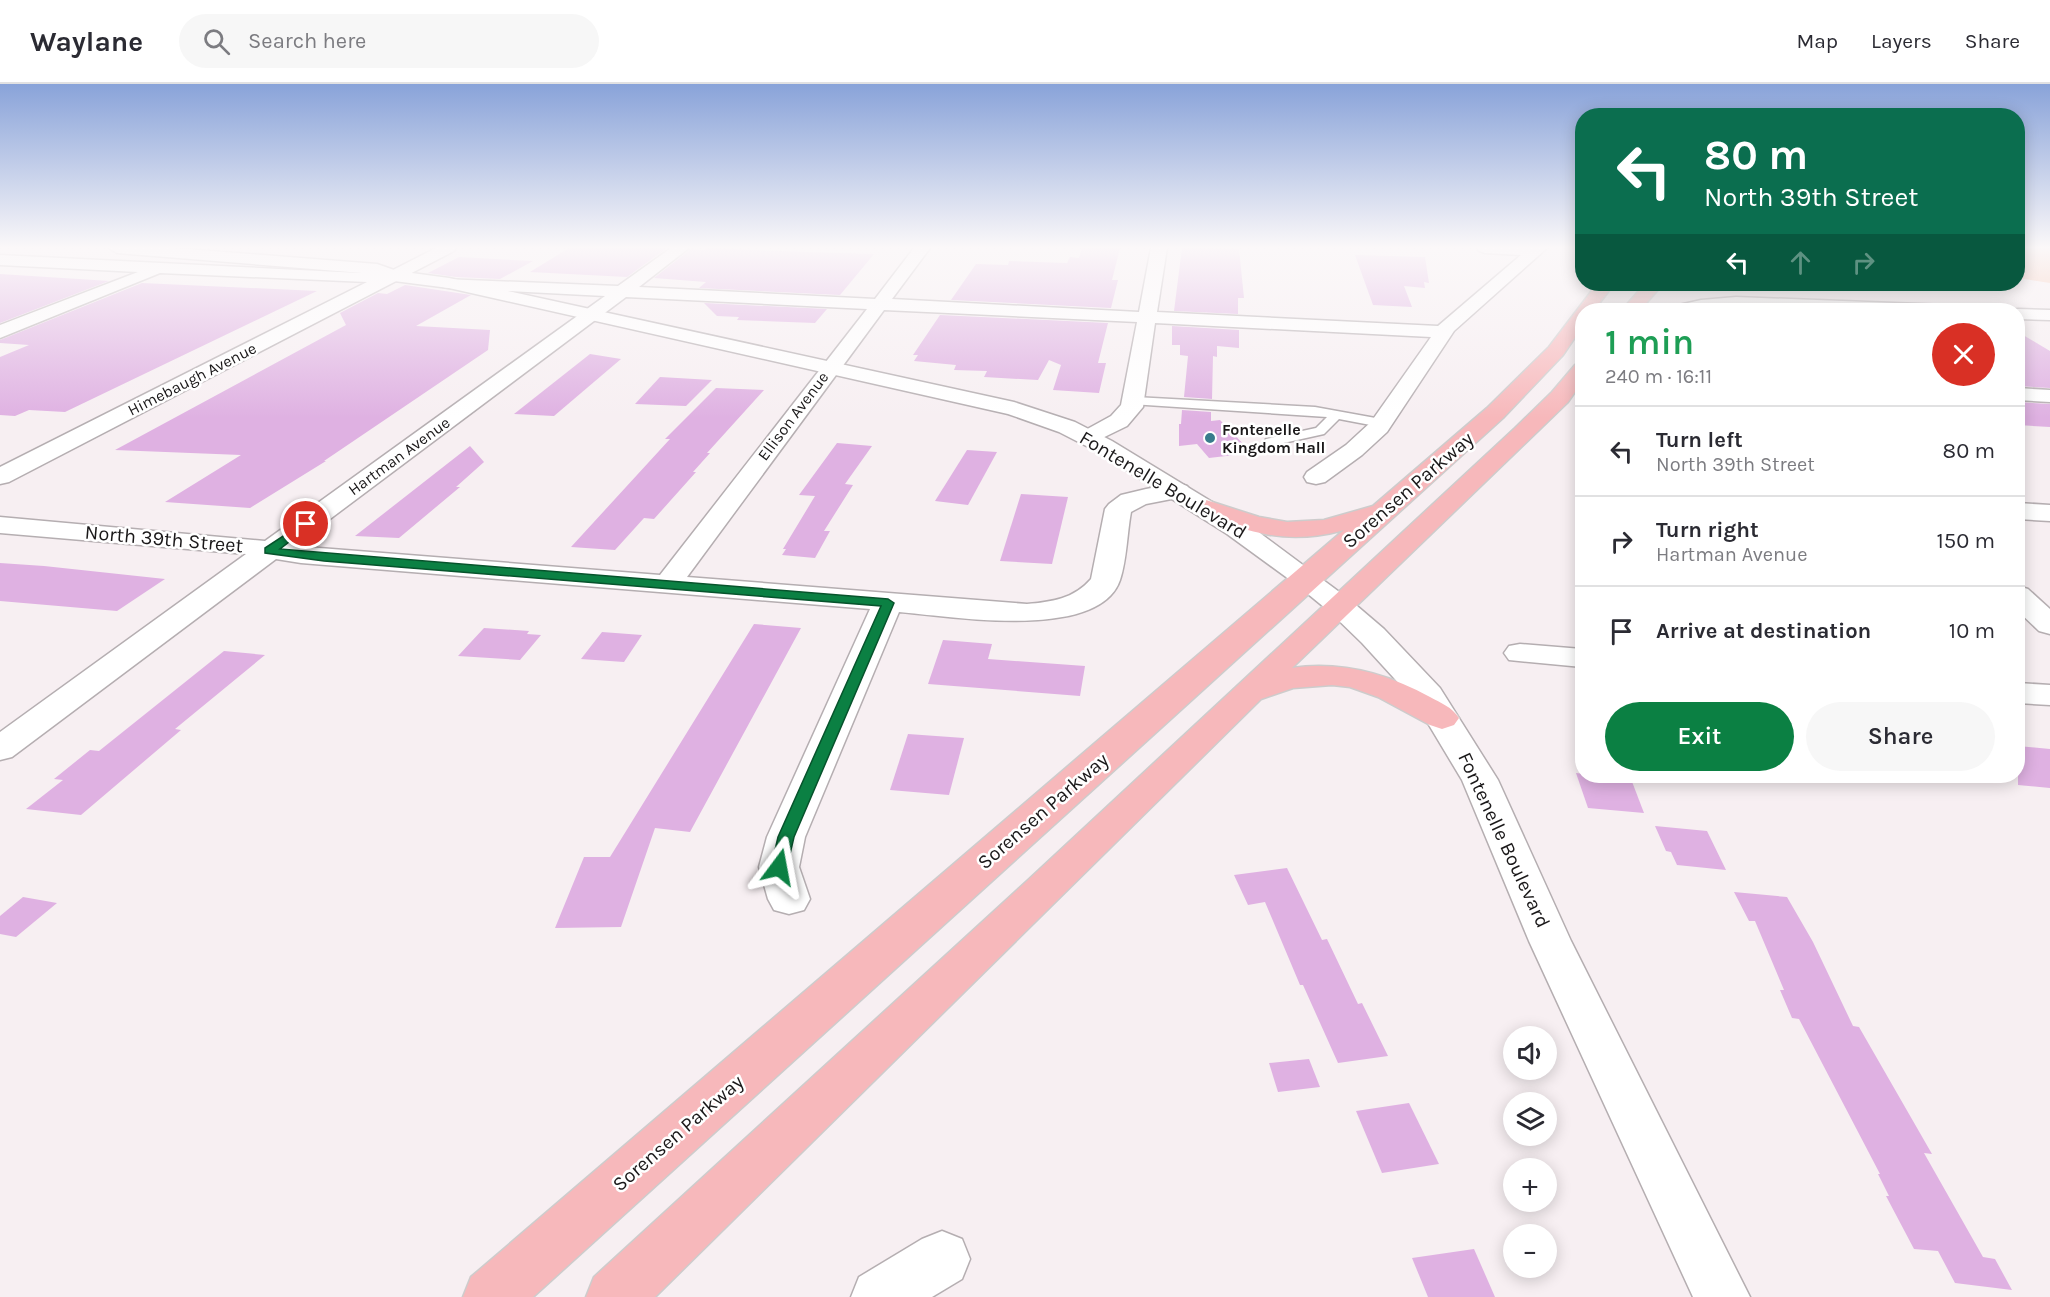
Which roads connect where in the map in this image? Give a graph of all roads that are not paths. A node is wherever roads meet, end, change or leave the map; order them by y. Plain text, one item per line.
1 (879, 304) edge
2 (70, 305) edge
3 (338, 305) edge
4 (545, 305) edge
5 (604, 305) edge
6 (892, 305) edge
7 (1150, 305) edge
8 (1474, 305) edge
9 (2025, 314) edge
10 (591, 315) junction
11 (2050, 315) edge
12 (1148, 317) junction
13 (1575, 324) edge
14 (0, 332) edge
15 (1443, 332) junction
16 (1569, 333) junction
17 (1575, 352) edge
18 (829, 368) junction
19 (1575, 377) edge
20 (2025, 394) edge
21 (2050, 396) edge
22 (1134, 401) junction
23 (1336, 415) junction
24 (1382, 423) junction
25 (1088, 438) junction
26 (1270, 442) dead end
27 (0, 477) edge
28 (1316, 477) dead end
29 (1178, 491) junction
30 (1203, 507) junction
31 (1388, 507) junction
32 (2025, 511) edge
33 (2050, 513) edge
34 (0, 525) edge
35 (269, 551) junction
36 (1307, 579) junction
37 (667, 585) junction
38 (2025, 602) edge
39 (888, 603) junction
40 (1340, 606) junction
41 (2050, 625) edge
42 (1520, 652) dead end
43 (1575, 657) edge
44 (1249, 692) junction
45 (2025, 693) edge
46 (2050, 695) edge
47 (1442, 718) junction
48 (0, 749) edge
49 (789, 899) dead end
50 (942, 1259) dead end
51 (492, 1297) edge
52 (614, 1297) edge
53 (879, 1297) edge
54 (1722, 1297) edge

1 - 18 street, Ellison Avenue
2 - 14 street
3 - 27 street, Himebaugh Avenue
4 - 10 street, Fontenelle Boulevard
5 - 10 street, Hartman Avenue
6 - 12 street
7 - 12 street
8 - 15 street
9 - 11 street
10 - 18 street, Fontenelle Boulevard
10 - 35 street, Hartman Avenue
12 - 15 street
12 - 22 street
13 - 16 main road, Sorensen Parkway
15 - 24 street
16 - 17 main road
16 - 31 main road, Sorensen Parkway
18 - 25 street, Fontenelle Boulevard
18 - 37 street, Ellison Avenue
19 - 40 main road, Sorensen Parkway
20 - 21 street
22 - 23 lane
22 - 25 street
23 - 24 lane
23 - 26 lane
24 - 28 street
25 - 29 street, Fontenelle Boulevard
29 - 30 street, Fontenelle Boulevard
29 - 39 street, North 39th Street
30 - 31 main road
30 - 36 street, Fontenelle Boulevard
31 - 36 main road, Sorensen Parkway
32 - 33 street
34 - 35 street, North 39th Street
35 - 37 street, North 39th Street
35 - 48 street, Hartman Avenue
36 - 40 street, Fontenelle Boulevard
36 - 51 main road, Sorensen Parkway
37 - 39 street, North 39th Street
38 - 41 street
39 - 49 street
40 - 44 main road, Sorensen Parkway
40 - 47 street, Fontenelle Boulevard
42 - 43 street
44 - 47 main road
44 - 52 main road, Sorensen Parkway
45 - 46 street
47 - 54 street, Fontenelle Boulevard
50 - 53 street

